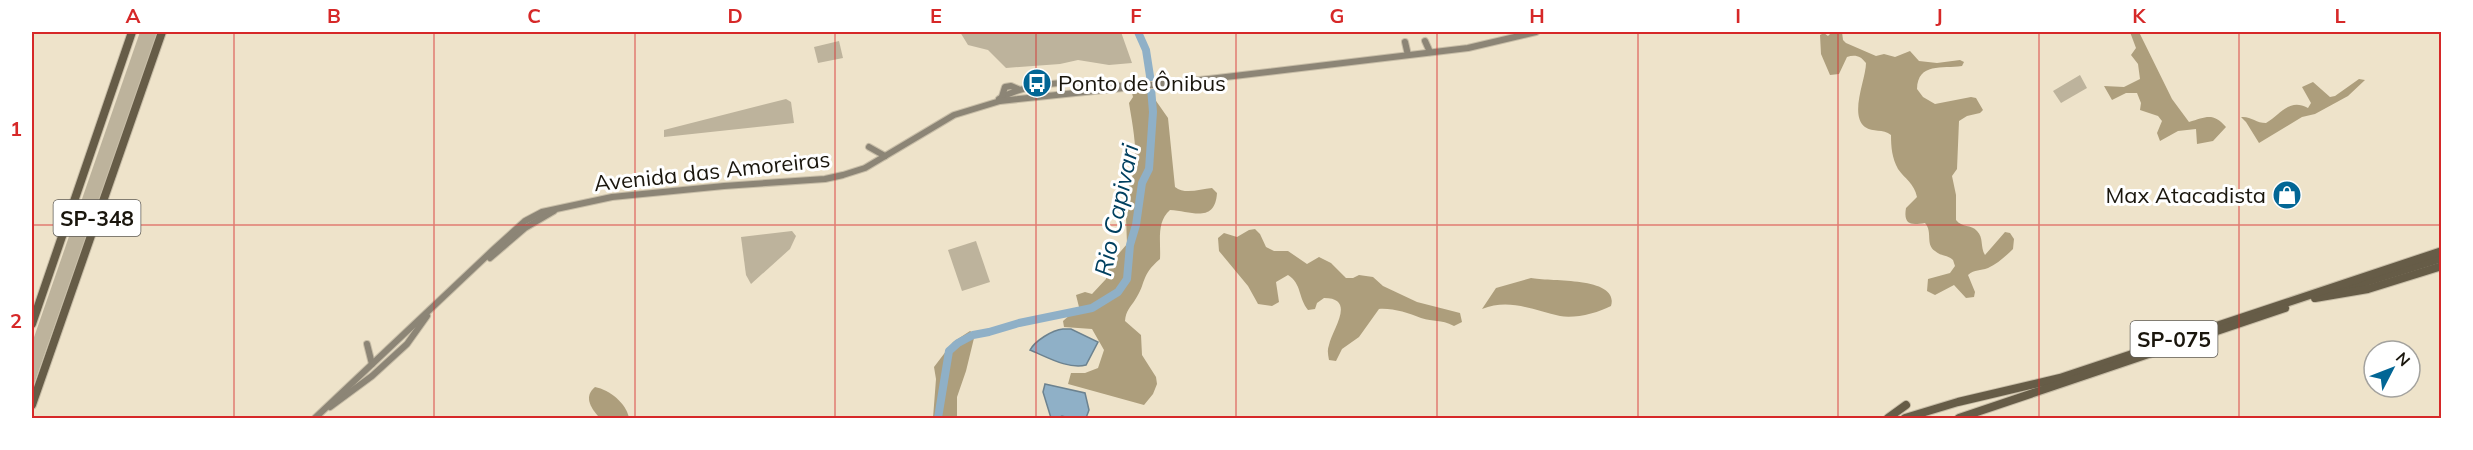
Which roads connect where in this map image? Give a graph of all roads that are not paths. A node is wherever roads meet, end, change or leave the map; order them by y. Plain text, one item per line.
1 (132, 32) edge
2 (162, 32) edge
3 (1536, 32) edge
4 (1425, 40) dead end
5 (1404, 42) dead end
6 (1431, 52) junction
7 (1408, 55) junction
8 (1125, 86) junction
9 (1018, 89) junction
10 (1018, 98) junction
11 (999, 100) junction
12 (869, 147) dead end
13 (885, 156) junction
14 (559, 208) junction
15 (2442, 249) edge
16 (2442, 258) edge
17 (2442, 266) edge
18 (2315, 298) junction
19 (32, 324) edge
20 (367, 344) dead end
21 (372, 364) junction
22 (32, 405) edge
23 (1906, 405) dead end
24 (1977, 413) junction
25 (317, 417) edge
26 (1888, 418) edge
27 (1905, 418) edge
28 (1959, 418) edge
29 (1965, 418) edge

1 - 19 highway, SP-348
2 - 22 highway, SP-348
3 - 6 main road, Avenida das Amoreiras
4 - 6 main road
5 - 7 main road
6 - 7 main road, Avenida das Amoreiras
7 - 8 main road, Avenida das Amoreiras
8 - 9 main road, Avenida das Amoreiras
8 - 10 main road, Avenida das Amoreiras
9 - 10 main road
9 - 11 main road
10 - 11 main road, Avenida das Amoreiras
11 - 13 main road, Avenida das Amoreiras
12 - 13 main road
13 - 14 main road, Avenida das Amoreiras
14 - 21 main road, Avenida das Amoreiras
14 - 25 main road, Avenida das Amoreiras
15 - 27 highway, SP-075
16 - 18 highway, SP-075
17 - 18 highway
18 - 24 highway, SP-075
20 - 21 main road
21 - 25 main road, Avenida das Amoreiras
23 - 26 highway
24 - 28 highway, SP-075
24 - 29 highway

